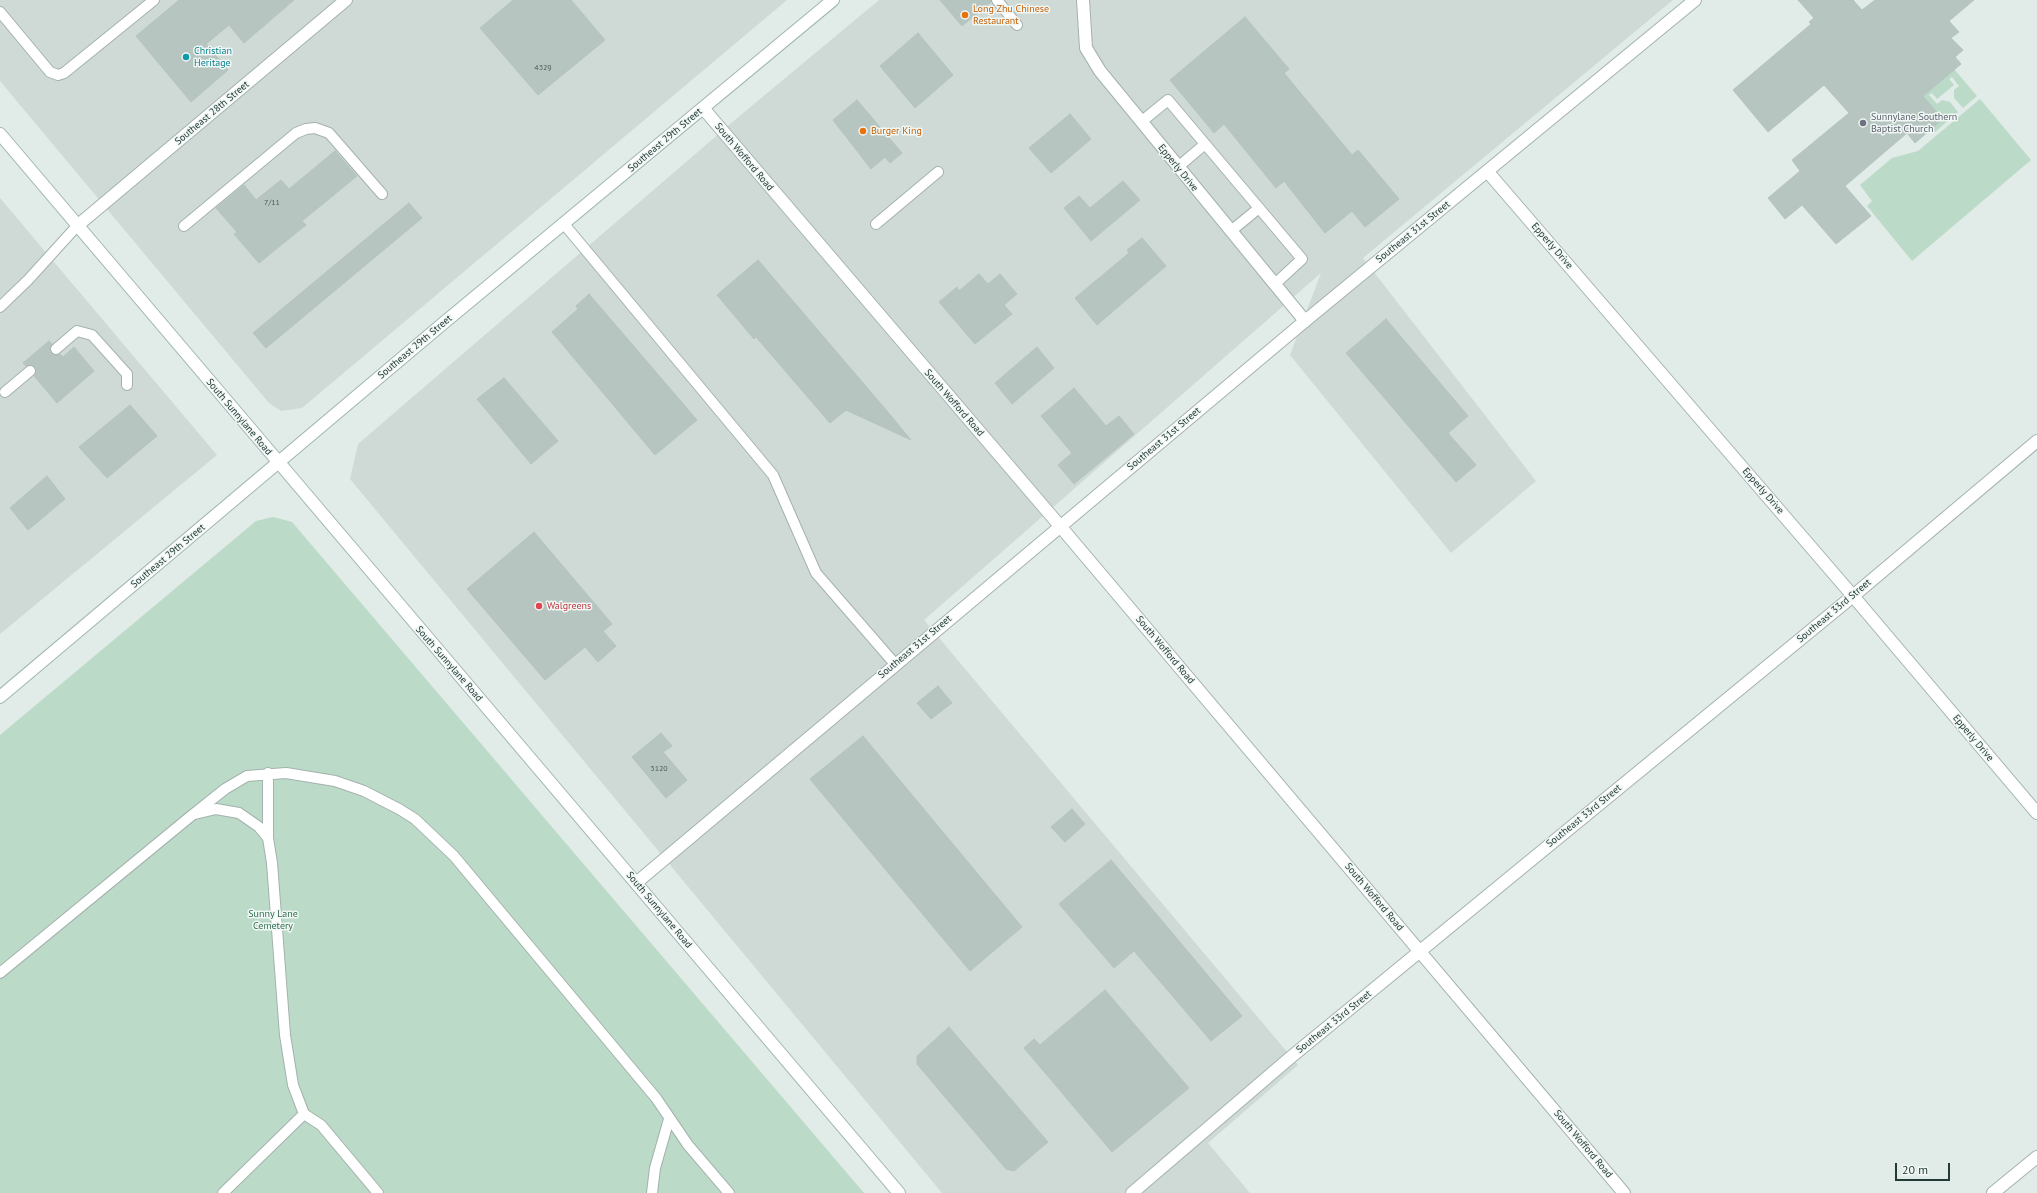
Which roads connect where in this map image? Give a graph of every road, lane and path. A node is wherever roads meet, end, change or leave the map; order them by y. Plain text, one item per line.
1 (154, 0) edge
2 (346, 0) edge
3 (833, 0) edge
4 (997, 0) edge
5 (1083, 0) edge
6 (1695, 0) edge
7 (0, 12) edge
8 (1017, 25) dead end
9 (703, 108) junction
10 (1141, 122) junction
11 (0, 134) edge
12 (1205, 144) junction
13 (1178, 167) junction
14 (938, 172) dead end
15 (1487, 172) junction
16 (382, 194) dead end
17 (1259, 208) junction
18 (564, 224) junction
19 (876, 224) dead end
20 (77, 226) junction
21 (184, 226) dead end
22 (1231, 231) junction
23 (1274, 284) junction
24 (0, 307) edge
25 (1305, 321) junction
26 (56, 349) dead end
27 (30, 371) dead end
28 (127, 385) dead end
29 (5, 392) dead end
30 (2037, 441) edge
31 (278, 463) junction
32 (1060, 526) junction
33 (1853, 596) junction
34 (895, 664) junction
35 (0, 697) edge
36 (268, 773) junction
37 (2037, 813) edge
38 (191, 816) junction
39 (268, 838) junction
40 (636, 883) junction
41 (1420, 951) junction
42 (0, 973) edge
43 (304, 1114) junction
44 (669, 1119) junction
45 (2037, 1156) edge
46 (223, 1193) edge
47 (378, 1193) edge
48 (652, 1193) edge
49 (729, 1193) edge
50 (898, 1193) edge
51 (1132, 1193) edge
52 (1624, 1193) edge
53 (1993, 1193) edge

1 - 7 lane
2 - 20 street, Southeast 28th Street
3 - 9 street, Southeast 29th Street
4 - 8 lane
5 - 10 street, Epperly Drive
6 - 15 street, Southeast 31st Street
9 - 18 street, Southeast 29th Street
9 - 32 street, South Wofford Road
10 - 12 lane
10 - 13 street, Epperly Drive
11 - 20 street, South Sunnylane Road
12 - 13 lane
12 - 17 lane
13 - 22 street, Epperly Drive
14 - 19 lane
15 - 25 street, Southeast 31st Street
15 - 33 street, Epperly Drive
16 - 21 lane
17 - 22 lane
17 - 23 lane
18 - 31 street, Southeast 29th Street
18 - 34 lane
20 - 24 lane
20 - 31 street, South Sunnylane Road
22 - 23 street, Epperly Drive
23 - 25 street, Epperly Drive
25 - 32 street, Southeast 31st Street
26 - 28 lane
27 - 29 lane
30 - 33 street, Southeast 33rd Street
31 - 35 street, Southeast 29th Street
31 - 40 street, South Sunnylane Road
32 - 34 street, Southeast 31st Street
32 - 41 street, South Wofford Road
33 - 37 street, Epperly Drive
33 - 41 street, Southeast 33rd Street
34 - 40 street, Southeast 31st Street
36 - 38 lane
36 - 39 lane
36 - 44 lane
38 - 39 lane
38 - 42 lane
39 - 43 lane
40 - 50 street, South Sunnylane Road
41 - 51 street, Southeast 33rd Street
41 - 52 street, South Wofford Road
43 - 46 lane
43 - 47 lane
44 - 48 lane
44 - 49 lane
45 - 53 street

